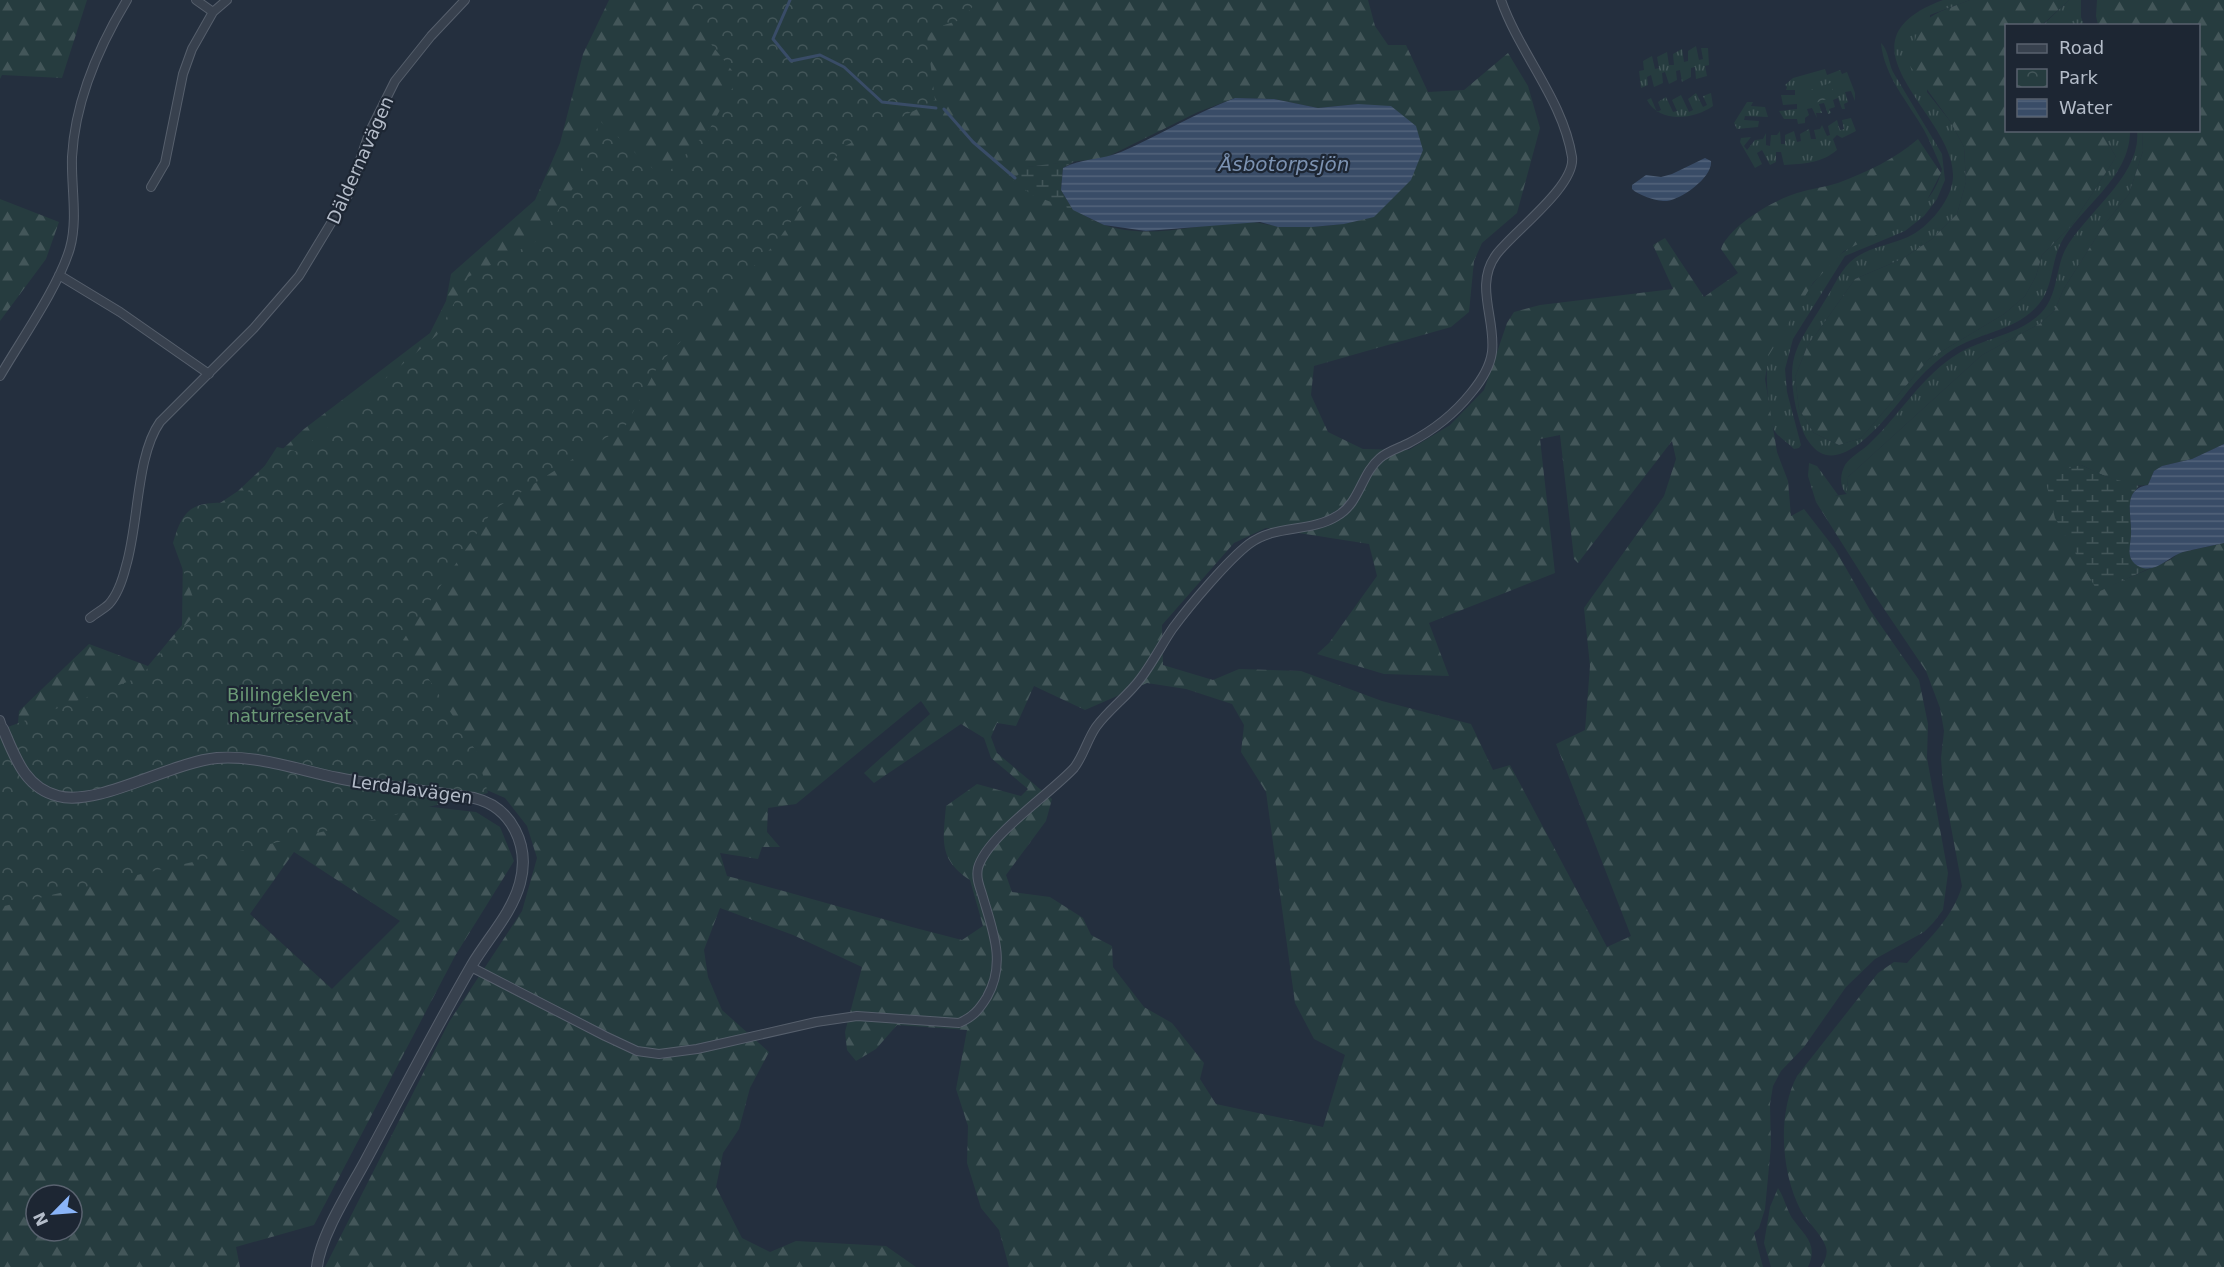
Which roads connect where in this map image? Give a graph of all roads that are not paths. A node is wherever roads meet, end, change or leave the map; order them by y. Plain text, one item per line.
1 (127, 0) edge
2 (196, 0) edge
3 (227, 0) edge
4 (465, 0) edge
5 (1501, 0) edge
6 (213, 12) junction
7 (151, 187) dead end
8 (59, 275) junction
9 (209, 374) junction
10 (0, 376) edge
11 (90, 618) dead end
12 (1, 724) edge
13 (471, 967) junction
14 (317, 1267) edge

1 - 8 street
2 - 6 street
3 - 6 street
4 - 9 street, Däldernavägen
5 - 13 street
6 - 7 street
8 - 9 street
8 - 10 street
9 - 11 street, Däldernavägen
12 - 13 street, Lerdalavägen
13 - 14 street, Lerdalavägen

